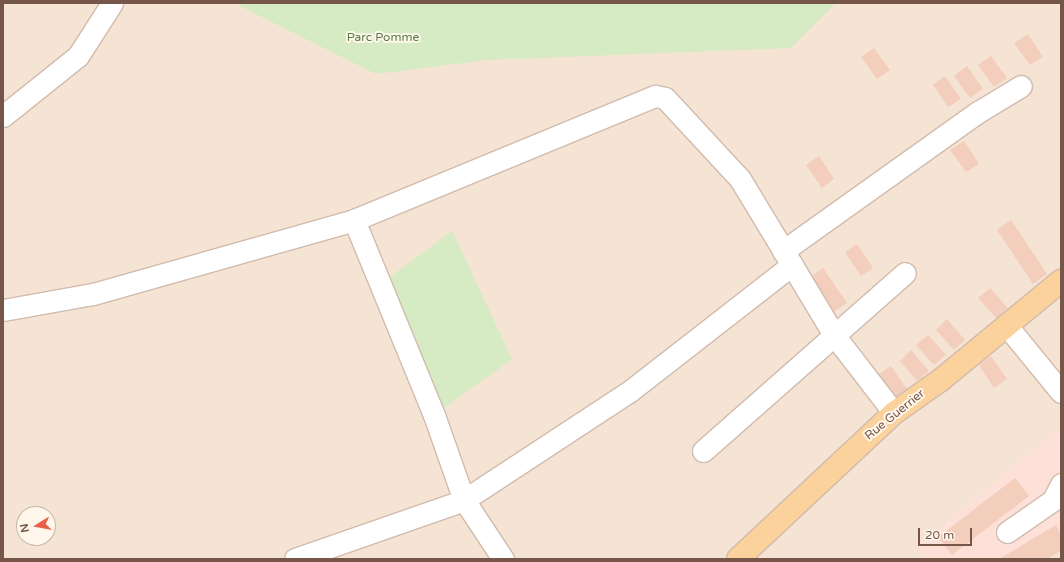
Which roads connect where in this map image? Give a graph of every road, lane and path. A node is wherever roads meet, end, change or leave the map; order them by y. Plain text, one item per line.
1 (112, 3) edge
2 (1021, 86) dead end
3 (3, 116) edge
4 (354, 220) junction
5 (788, 258) junction
6 (906, 273) dead end
7 (1061, 281) edge
8 (3, 310) edge
9 (1007, 326) junction
10 (834, 335) junction
11 (1061, 392) edge
12 (894, 413) junction
13 (703, 451) dead end
14 (1061, 484) edge
15 (464, 500) junction
16 (1007, 532) dead end
17 (295, 559) edge
18 (503, 559) edge
19 (738, 559) edge

1 - 3 street
2 - 5 street
4 - 5 street
4 - 8 street
4 - 15 street
5 - 10 street
5 - 15 street
6 - 10 street
7 - 9 main road, Rue Guerrier
9 - 11 street
9 - 12 main road, Rue Guerrier
10 - 12 street
10 - 13 street
12 - 19 main road, Rue Guerrier
14 - 16 street
15 - 17 street
15 - 18 street

